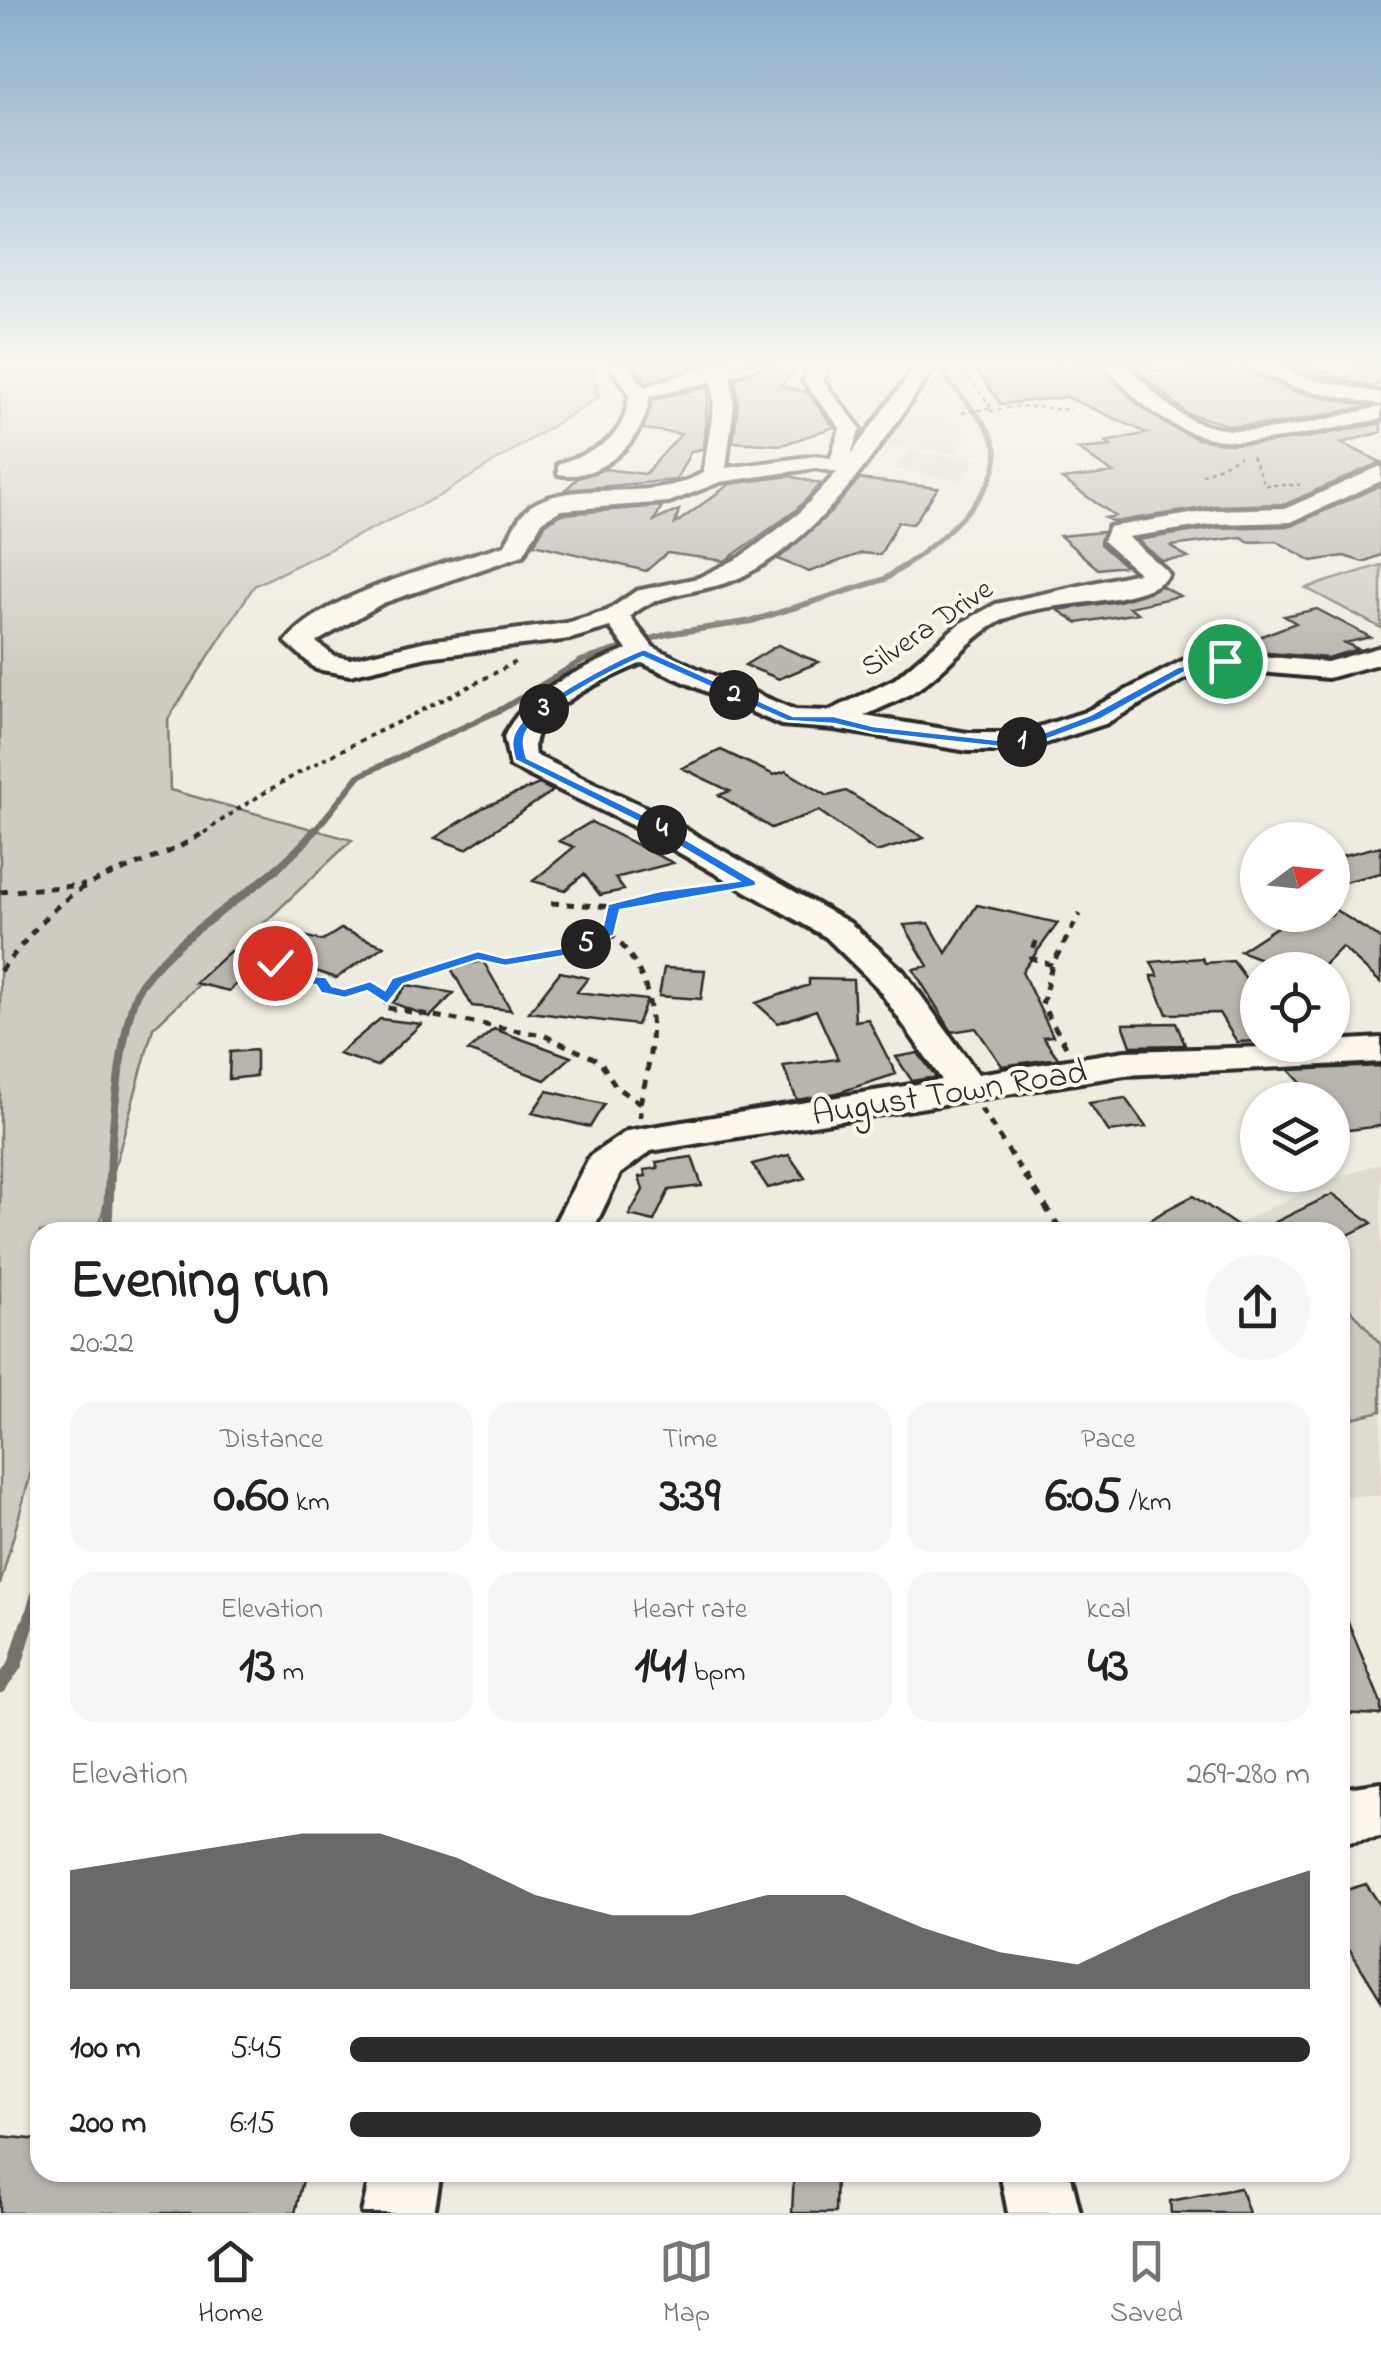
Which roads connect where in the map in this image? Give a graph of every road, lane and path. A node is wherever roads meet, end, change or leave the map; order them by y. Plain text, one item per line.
1 (715, 468) edge
2 (770, 468) edge
3 (847, 468) edge
4 (1215, 468) edge
5 (1259, 468) edge
6 (1381, 473) edge
7 (1202, 475) dead end
8 (714, 476) junction
9 (1343, 490) junction
10 (570, 631) junction
11 (632, 637) junction
12 (1381, 655) edge
13 (1337, 668) junction
14 (1366, 683) dead end
15 (834, 720) junction
16 (752, 884) junction
17 (88, 885) junction
18 (0, 892) edge
19 (551, 902) dead end
20 (613, 907) junction
21 (1080, 914) dead end
22 (609, 932) junction
23 (1036, 942) dead end
24 (275, 963) dead end
25 (1052, 965) junction
26 (0, 970) edge
27 (387, 1000) junction
28 (1381, 1050) edge
29 (1080, 1070) junction
30 (969, 1090) junction
31 (640, 1122) junction
32 (576, 1222) edge
33 (1055, 1222) edge
34 (1381, 1810) edge
35 (1350, 1815) edge
36 (404, 2182) edge
37 (1038, 2182) edge
38 (398, 2213) edge
39 (1044, 2213) edge

1 - 8 street
2 - 8 street
3 - 11 street
4 - 7 path
5 - 9 path
6 - 9 street, Silvera Drive
8 - 10 street
9 - 15 street, Silvera Drive
10 - 11 street
10 - 17 path
11 - 15 street
11 - 16 street
12 - 13 street
13 - 14 street
13 - 15 street
16 - 20 path
16 - 30 street
17 - 18 path
17 - 26 path
19 - 20 path
20 - 22 path
21 - 25 path
22 - 27 path
22 - 31 path
23 - 25 path
24 - 27 path
25 - 29 path
27 - 31 path
28 - 29 street, August Town Road
29 - 30 street, August Town Road
30 - 31 street, August Town Road
30 - 33 path
31 - 32 street, August Town Road
34 - 35 street
36 - 38 street
37 - 39 street

